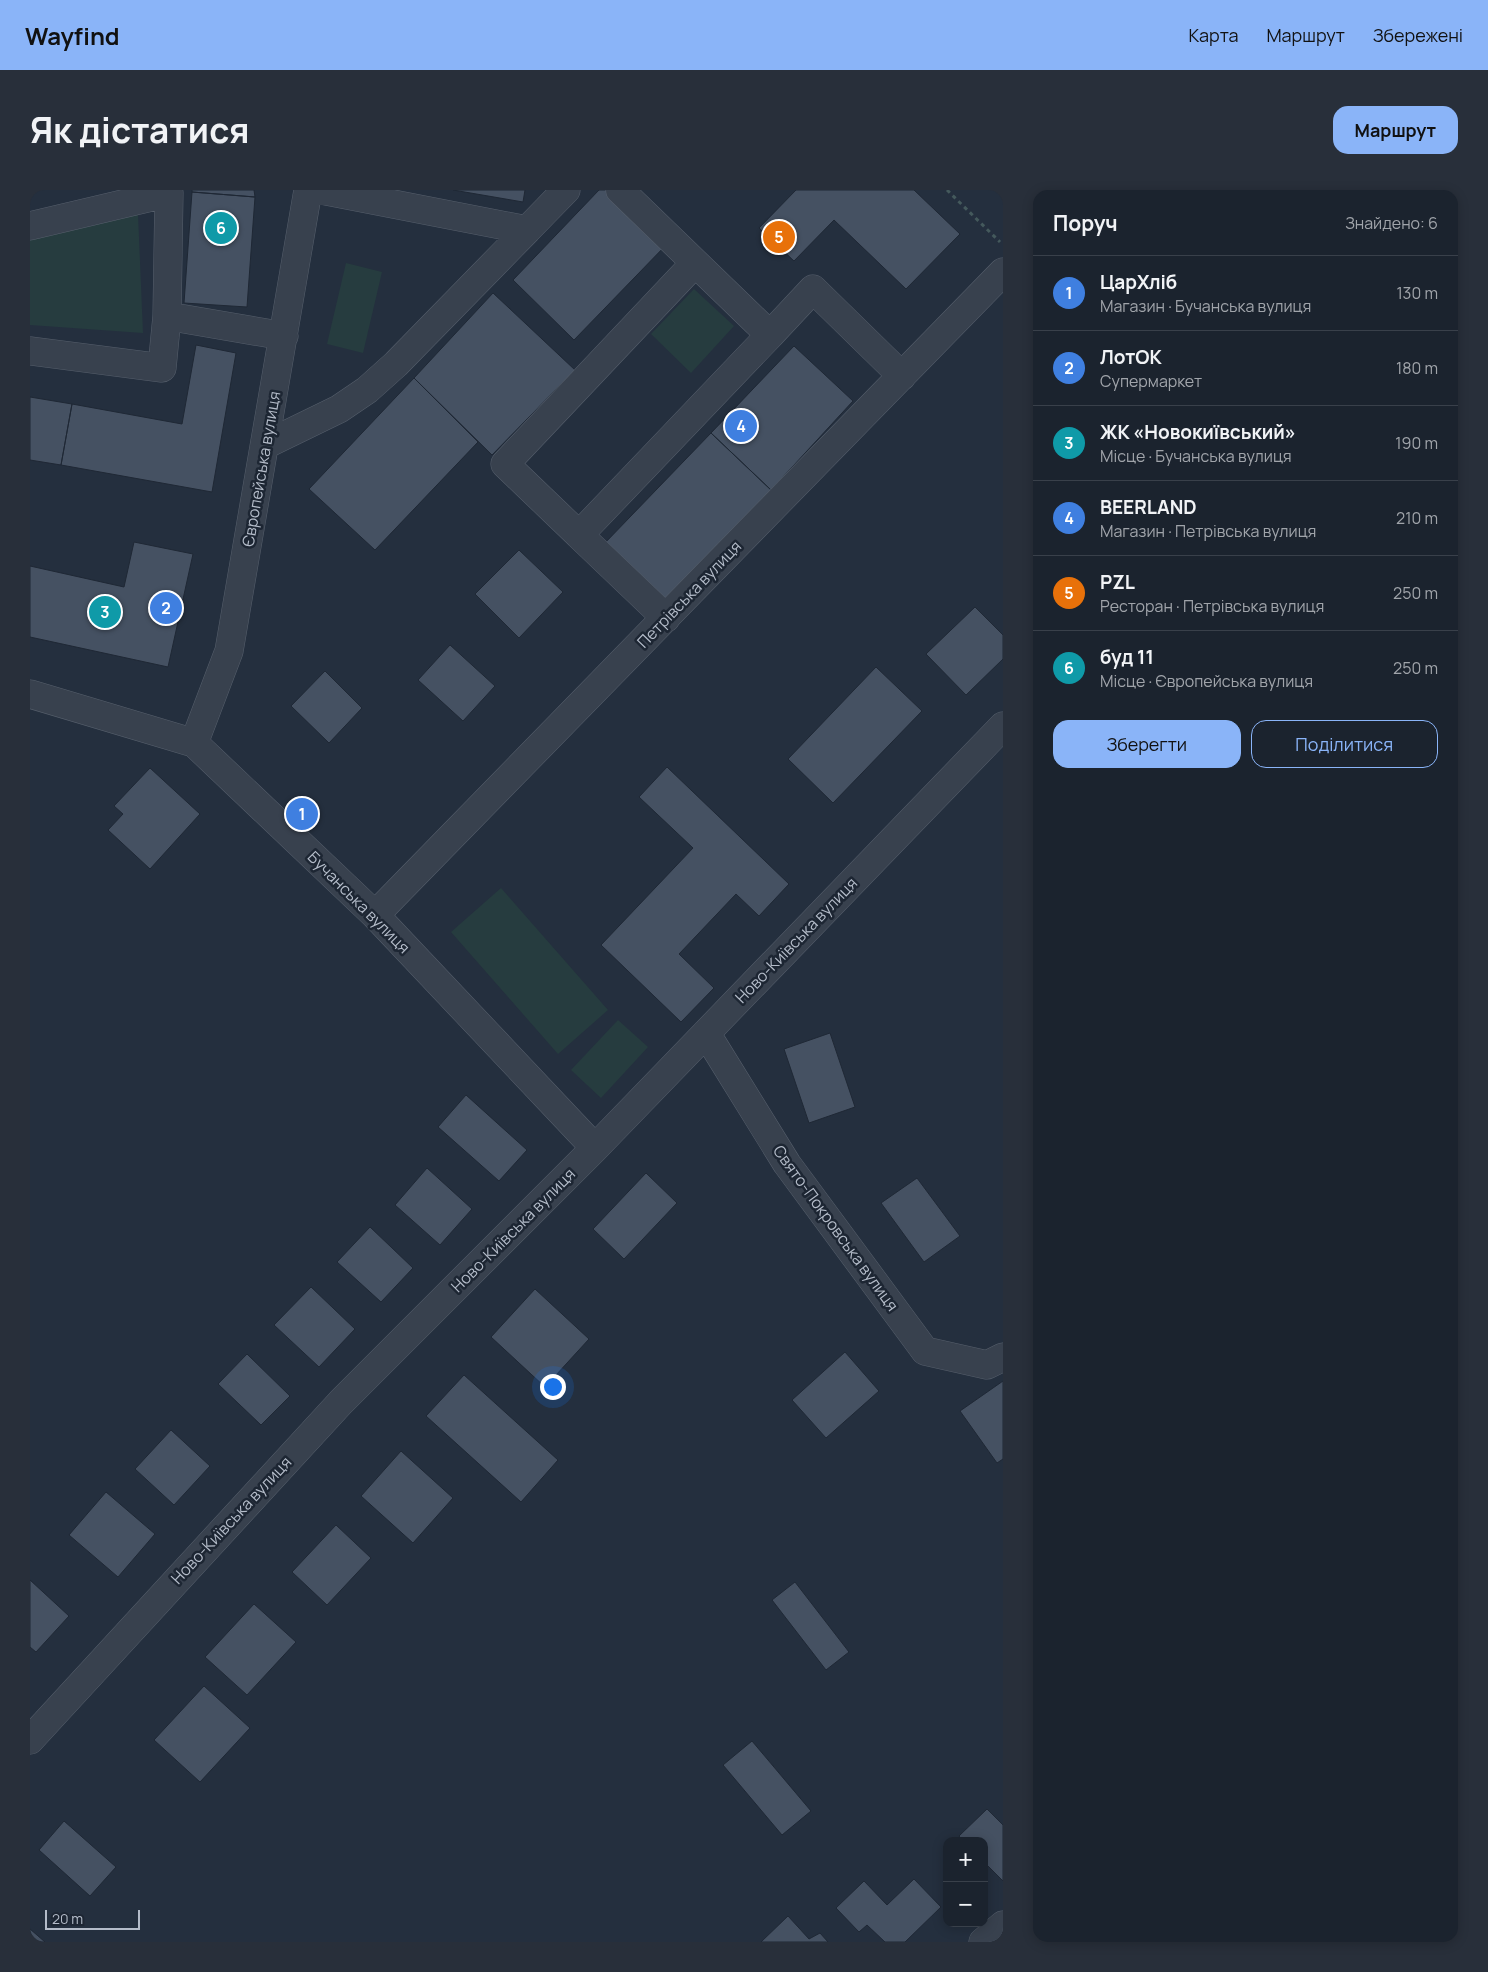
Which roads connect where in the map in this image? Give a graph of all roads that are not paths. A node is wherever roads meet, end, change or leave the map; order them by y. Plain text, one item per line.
1 (308, 190) edge
2 (320, 190) edge
3 (566, 190) edge
4 (620, 190) edge
5 (30, 226) edge
6 (527, 230) junction
7 (695, 263) junction
8 (1003, 272) edge
9 (167, 316) junction
10 (770, 335) junction
11 (284, 336) junction
12 (30, 351) edge
13 (902, 376) junction
14 (265, 445) junction
15 (579, 535) junction
16 (666, 618) junction
17 (30, 694) edge
18 (1003, 726) edge
19 (194, 743) junction
20 (375, 915) junction
21 (706, 1033) junction
22 (595, 1148) junction
23 (1003, 1357) edge
24 (30, 1740) edge
25 (1003, 1925) edge
26 (983, 1942) edge

1 - 11 street, Європейська вулиця
2 - 6 street
3 - 6 street
4 - 7 street
5 - 9 street
6 - 14 street
7 - 10 street
7 - 15 street
8 - 13 street, Петрівська вулиця
9 - 11 street
9 - 12 street
10 - 13 street
10 - 15 street
11 - 14 street, Європейська вулиця
13 - 16 street, Петрівська вулиця
14 - 19 street, Європейська вулиця
15 - 16 street
16 - 20 street, Петрівська вулиця
17 - 19 street, Бучанська вулиця
18 - 21 street, Ново-Київська вулиця
19 - 20 street, Бучанська вулиця
20 - 22 street, Бучанська вулиця
21 - 22 street, Ново-Київська вулиця
21 - 23 street, Свято-Покровська вулиця
22 - 24 street, Ново-Київська вулиця
25 - 26 street

